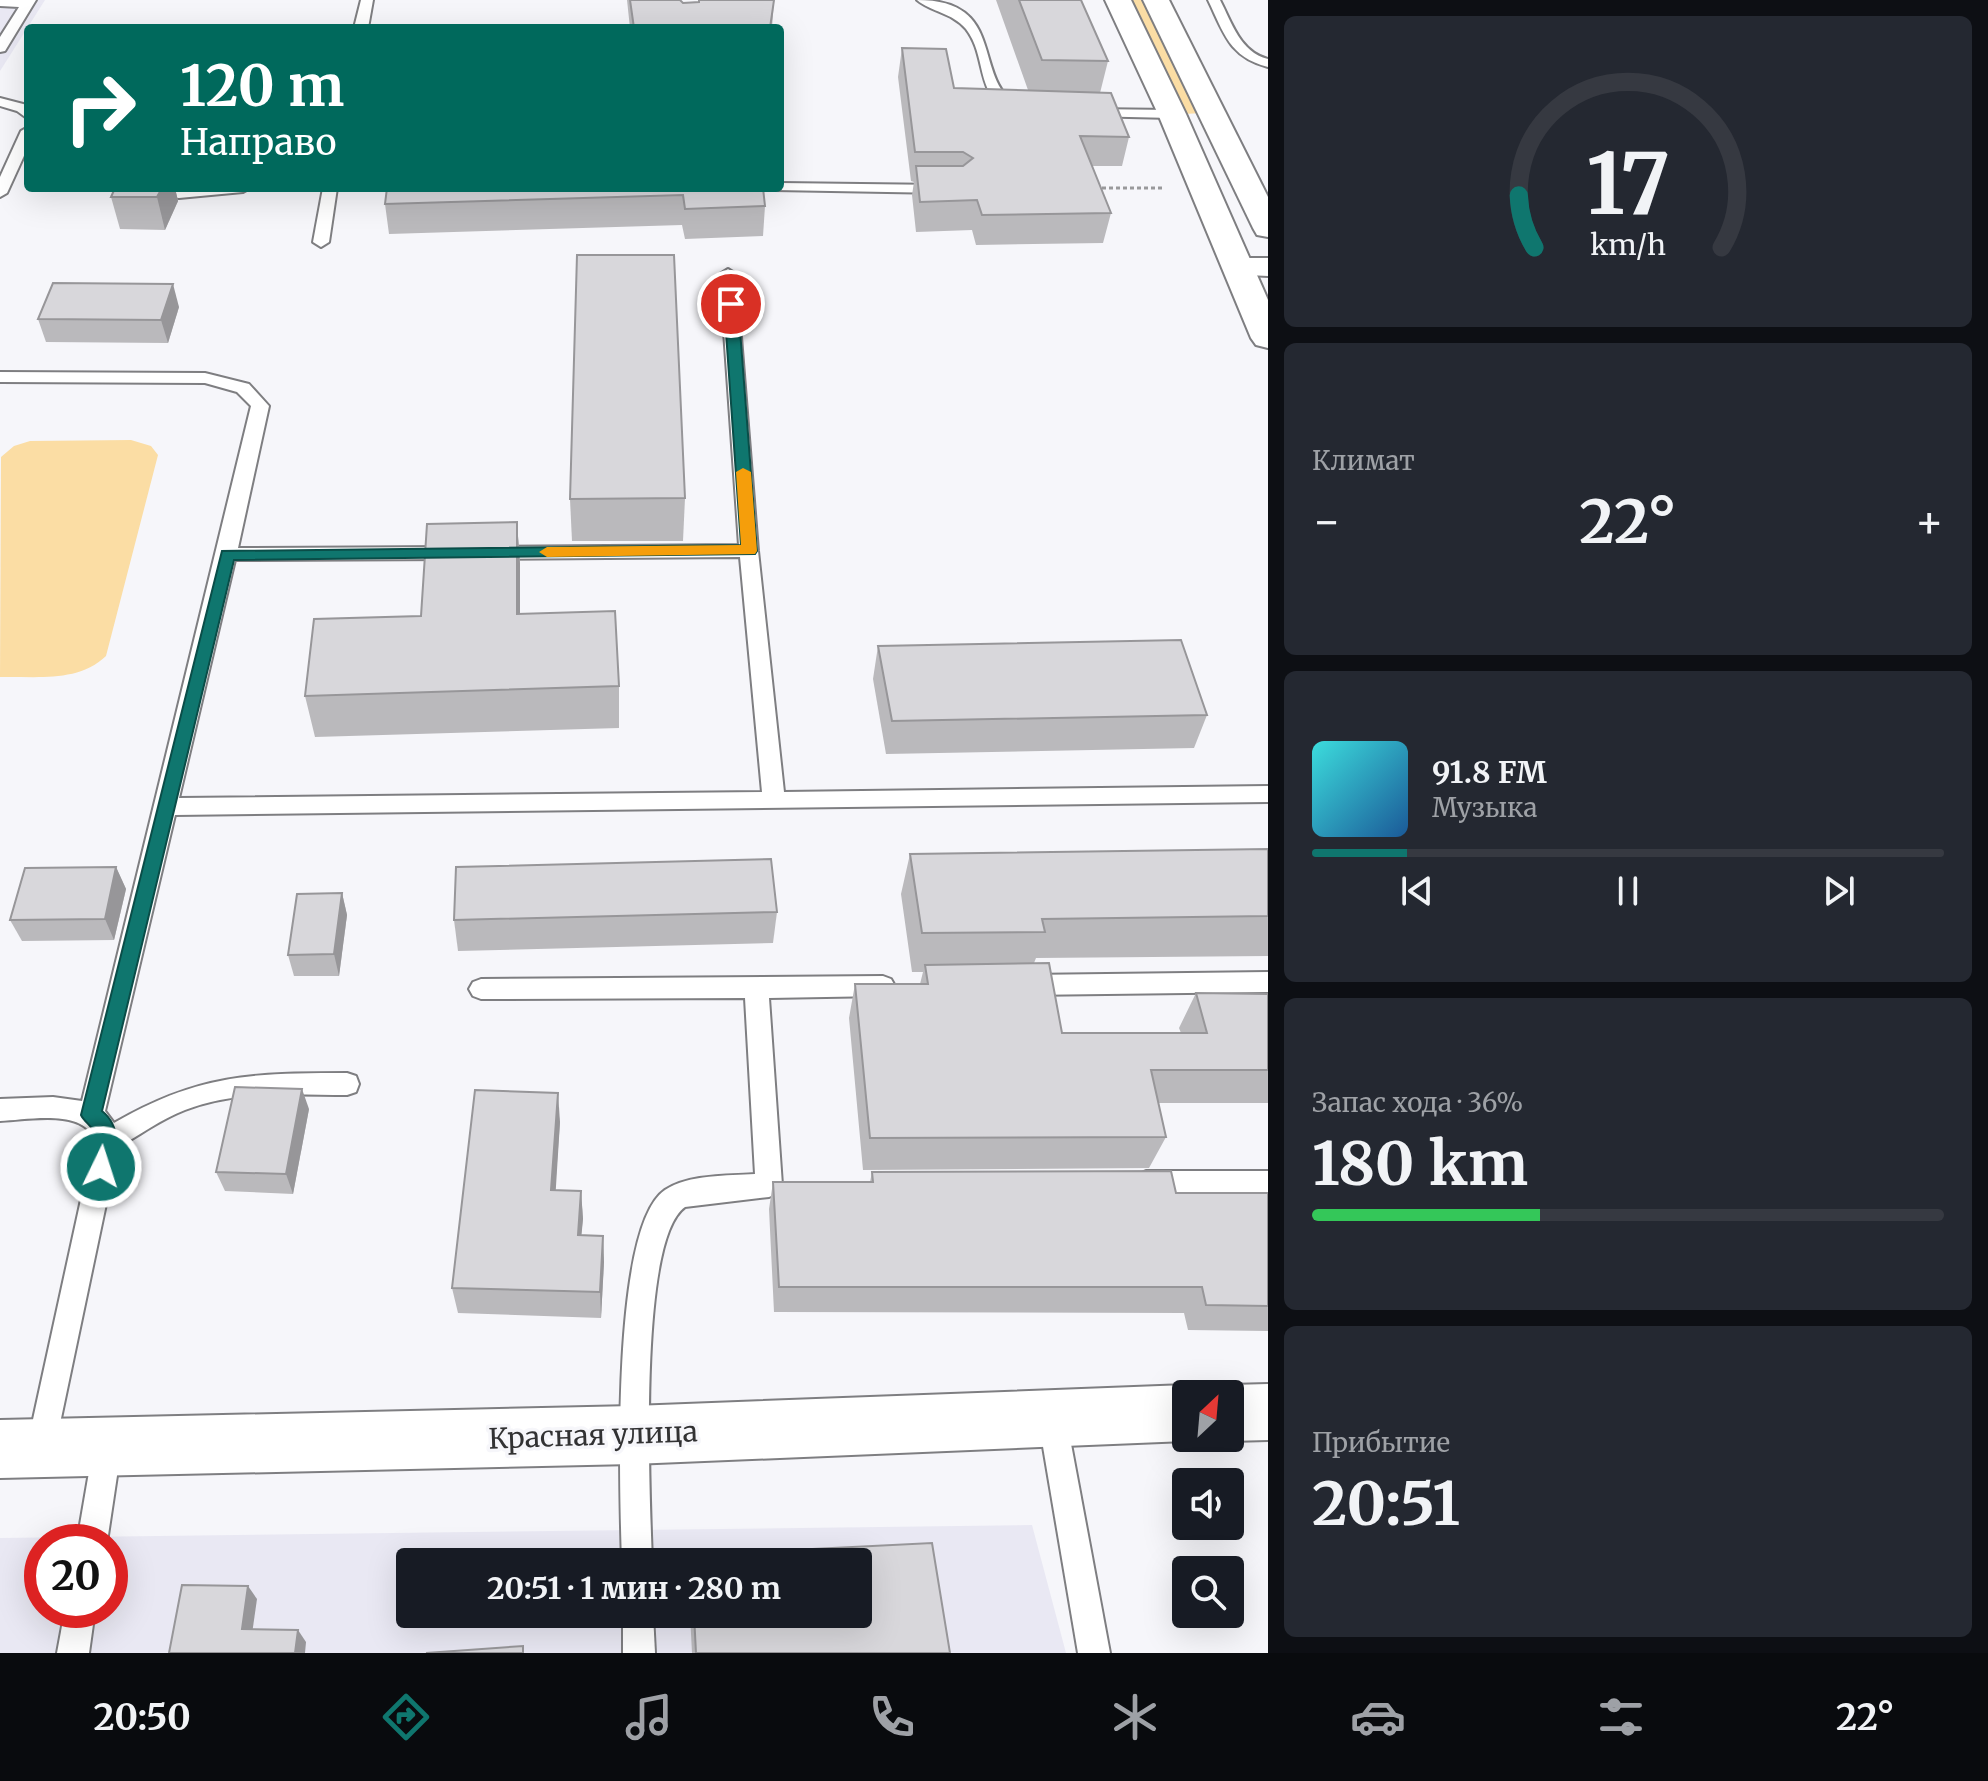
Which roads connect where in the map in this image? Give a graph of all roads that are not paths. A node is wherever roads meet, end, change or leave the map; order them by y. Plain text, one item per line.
1 (367, 0) edge
2 (923, 0) edge
3 (1118, 0) edge
4 (1156, 0) edge
5 (1214, 0) edge
6 (30, 1) edge
7 (0, 2) edge
8 (362, 24) edge
9 (0, 48) edge
10 (1268, 63) edge
11 (0, 102) edge
12 (24, 110) edge
13 (1030, 112) edge
14 (1077, 113) edge
15 (1172, 114) junction
16 (24, 140) edge
17 (24, 175) edge
18 (8, 176) junction
19 (784, 187) edge
20 (958, 189) edge
21 (159, 192) edge
22 (200, 192) edge
23 (329, 192) edge
24 (0, 193) edge
25 (1262, 199) edge
26 (1268, 228) edge
27 (321, 242) dead end
28 (1253, 267) edge
29 (728, 274) dead end
30 (1268, 338) edge
31 (0, 377) edge
32 (749, 551) junction
33 (227, 554) junction
34 (1268, 794) edge
35 (774, 800) junction
36 (165, 807) junction
37 (1268, 982) edge
38 (996, 985) edge
39 (900, 986) edge
40 (756, 988) junction
41 (481, 989) dead end
42 (347, 1084) dead end
43 (0, 1110) edge
44 (91, 1115) junction
45 (107, 1140) junction
46 (1128, 1183) edge
47 (1268, 1183) edge
48 (769, 1185) junction
49 (800, 1185) edge
50 (1268, 1412) edge
51 (1172, 1413) edge
52 (1244, 1413) edge
53 (1052, 1416) junction
54 (633, 1435) junction
55 (108, 1447) junction
56 (20, 1448) edge
57 (95, 1524) edge
58 (637, 1548) edge
59 (77, 1628) edge
60 (638, 1628) edge
61 (73, 1653) edge
62 (639, 1653) edge
63 (1094, 1653) edge

1 - 8 lane
2 - 13 lane
3 - 15 street
4 - 25 street
5 - 10 lane
6 - 7 lane
6 - 9 lane
11 - 12 lane
14 - 15 lane
15 - 28 street
16 - 18 lane
17 - 18 lane
18 - 24 lane
19 - 20 lane
21 - 22 lane
23 - 27 lane
25 - 26 street
28 - 30 street
29 - 32 lane
31 - 33 lane
32 - 33 lane
32 - 35 lane
33 - 36 lane
34 - 35 lane
35 - 36 lane
36 - 44 lane
37 - 38 lane
39 - 40 lane
40 - 41 lane
40 - 48 lane
42 - 45 lane
43 - 44 lane
44 - 45 lane
45 - 56 lane
46 - 47 lane
48 - 49 lane
48 - 54 lane
50 - 52 street
51 - 53 street, Красная улица
53 - 54 street, Красная улица
53 - 63 lane
54 - 55 street, Красная улица
54 - 58 lane
55 - 56 street, Красная улица
55 - 57 lane
59 - 61 lane
60 - 62 lane

